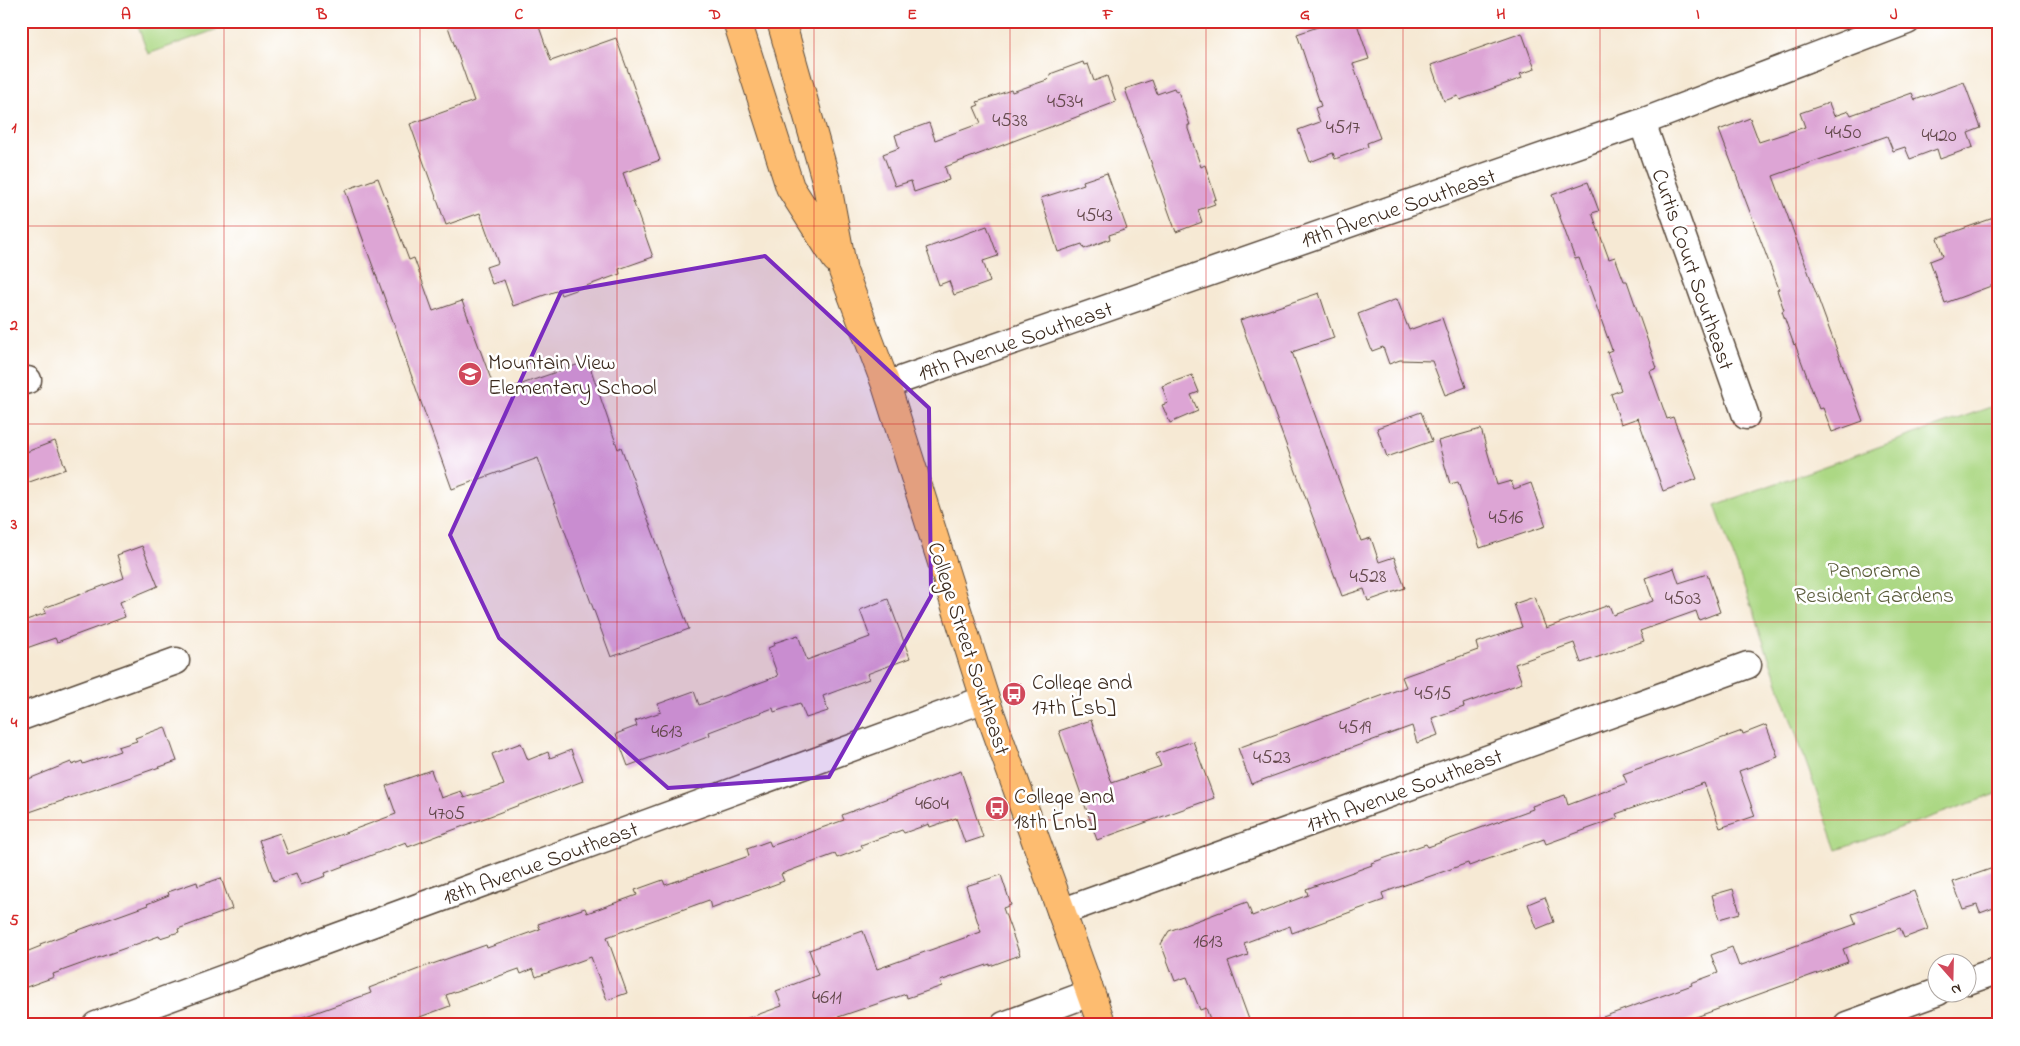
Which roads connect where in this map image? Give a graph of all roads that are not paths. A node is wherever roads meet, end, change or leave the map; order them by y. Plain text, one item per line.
1 (737, 21) edge
2 (781, 21) edge
3 (1907, 21) edge
4 (1642, 122) junction
5 (843, 271) junction
6 (886, 385) junction
7 (1746, 416) dead end
8 (176, 662) dead end
9 (1748, 665) dead end
10 (985, 698) junction
11 (21, 717) edge
12 (1061, 912) junction
13 (1999, 970) edge
14 (1978, 977) edge
15 (1090, 993) junction
16 (1928, 996) edge
17 (96, 1025) edge
18 (1004, 1025) edge
19 (1102, 1025) edge
20 (1847, 1025) edge

1 - 5 main road, College Street Southeast
2 - 5 main road, College Street Southeast
3 - 4 street, 19th Avenue Southeast
4 - 6 street, 19th Avenue Southeast
4 - 7 street, Curtis Court Southeast
5 - 6 main road, College Street Southeast
6 - 10 main road, College Street Southeast
8 - 11 street
9 - 12 street, 17th Avenue Southeast
10 - 12 main road, College Street Southeast
10 - 17 street, 18th Avenue Southeast
12 - 15 main road, College Street Southeast
13 - 14 street
15 - 18 street
15 - 19 main road, College Street Southeast
16 - 20 street

